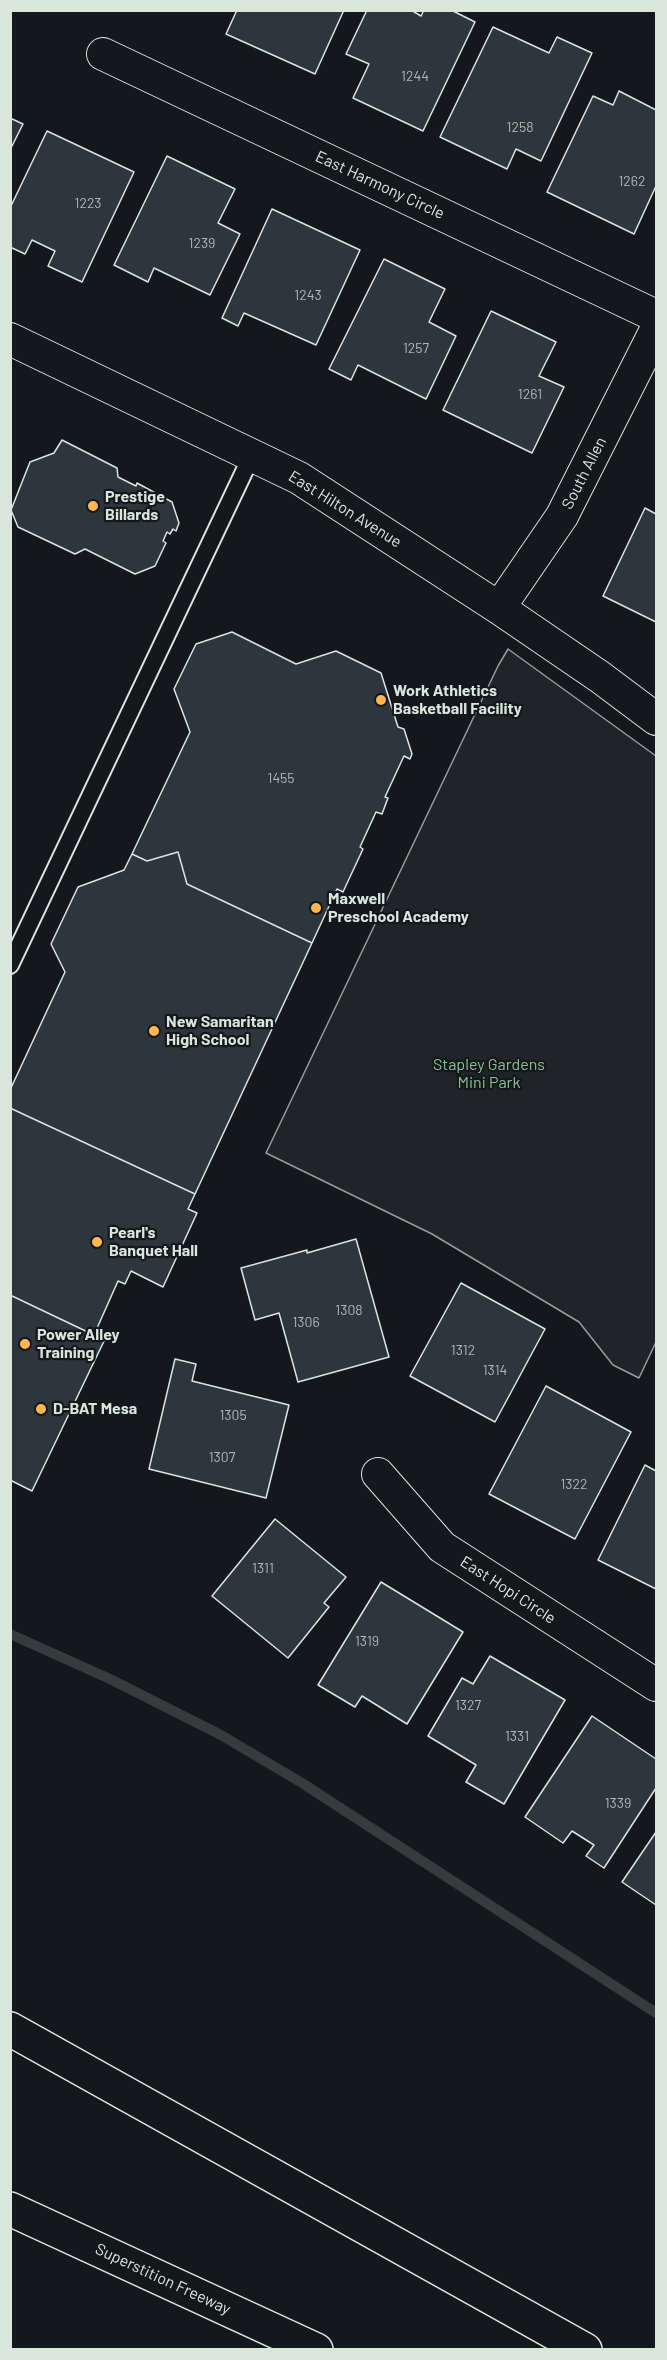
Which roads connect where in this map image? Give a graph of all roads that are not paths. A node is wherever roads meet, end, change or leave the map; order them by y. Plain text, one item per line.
1 (103, 54) dead end
2 (657, 316) edge
3 (657, 330) edge
4 (10, 339) edge
5 (252, 455) junction
6 (499, 608) junction
7 (657, 719) edge
8 (10, 965) edge
9 (378, 1474) dead end
10 (657, 1685) edge
11 (10, 2029) edge
12 (10, 2209) edge
13 (316, 2349) edge
14 (585, 2349) edge

1 - 2 street, East Harmony Circle
3 - 6 street, South Allen
4 - 5 street, East Hilton Avenue
5 - 6 street, East Hilton Avenue
5 - 8 lane
6 - 7 street, East Hilton Avenue
9 - 10 street, East Hopi Circle
11 - 14 highway
12 - 13 highway, Superstition Freeway

